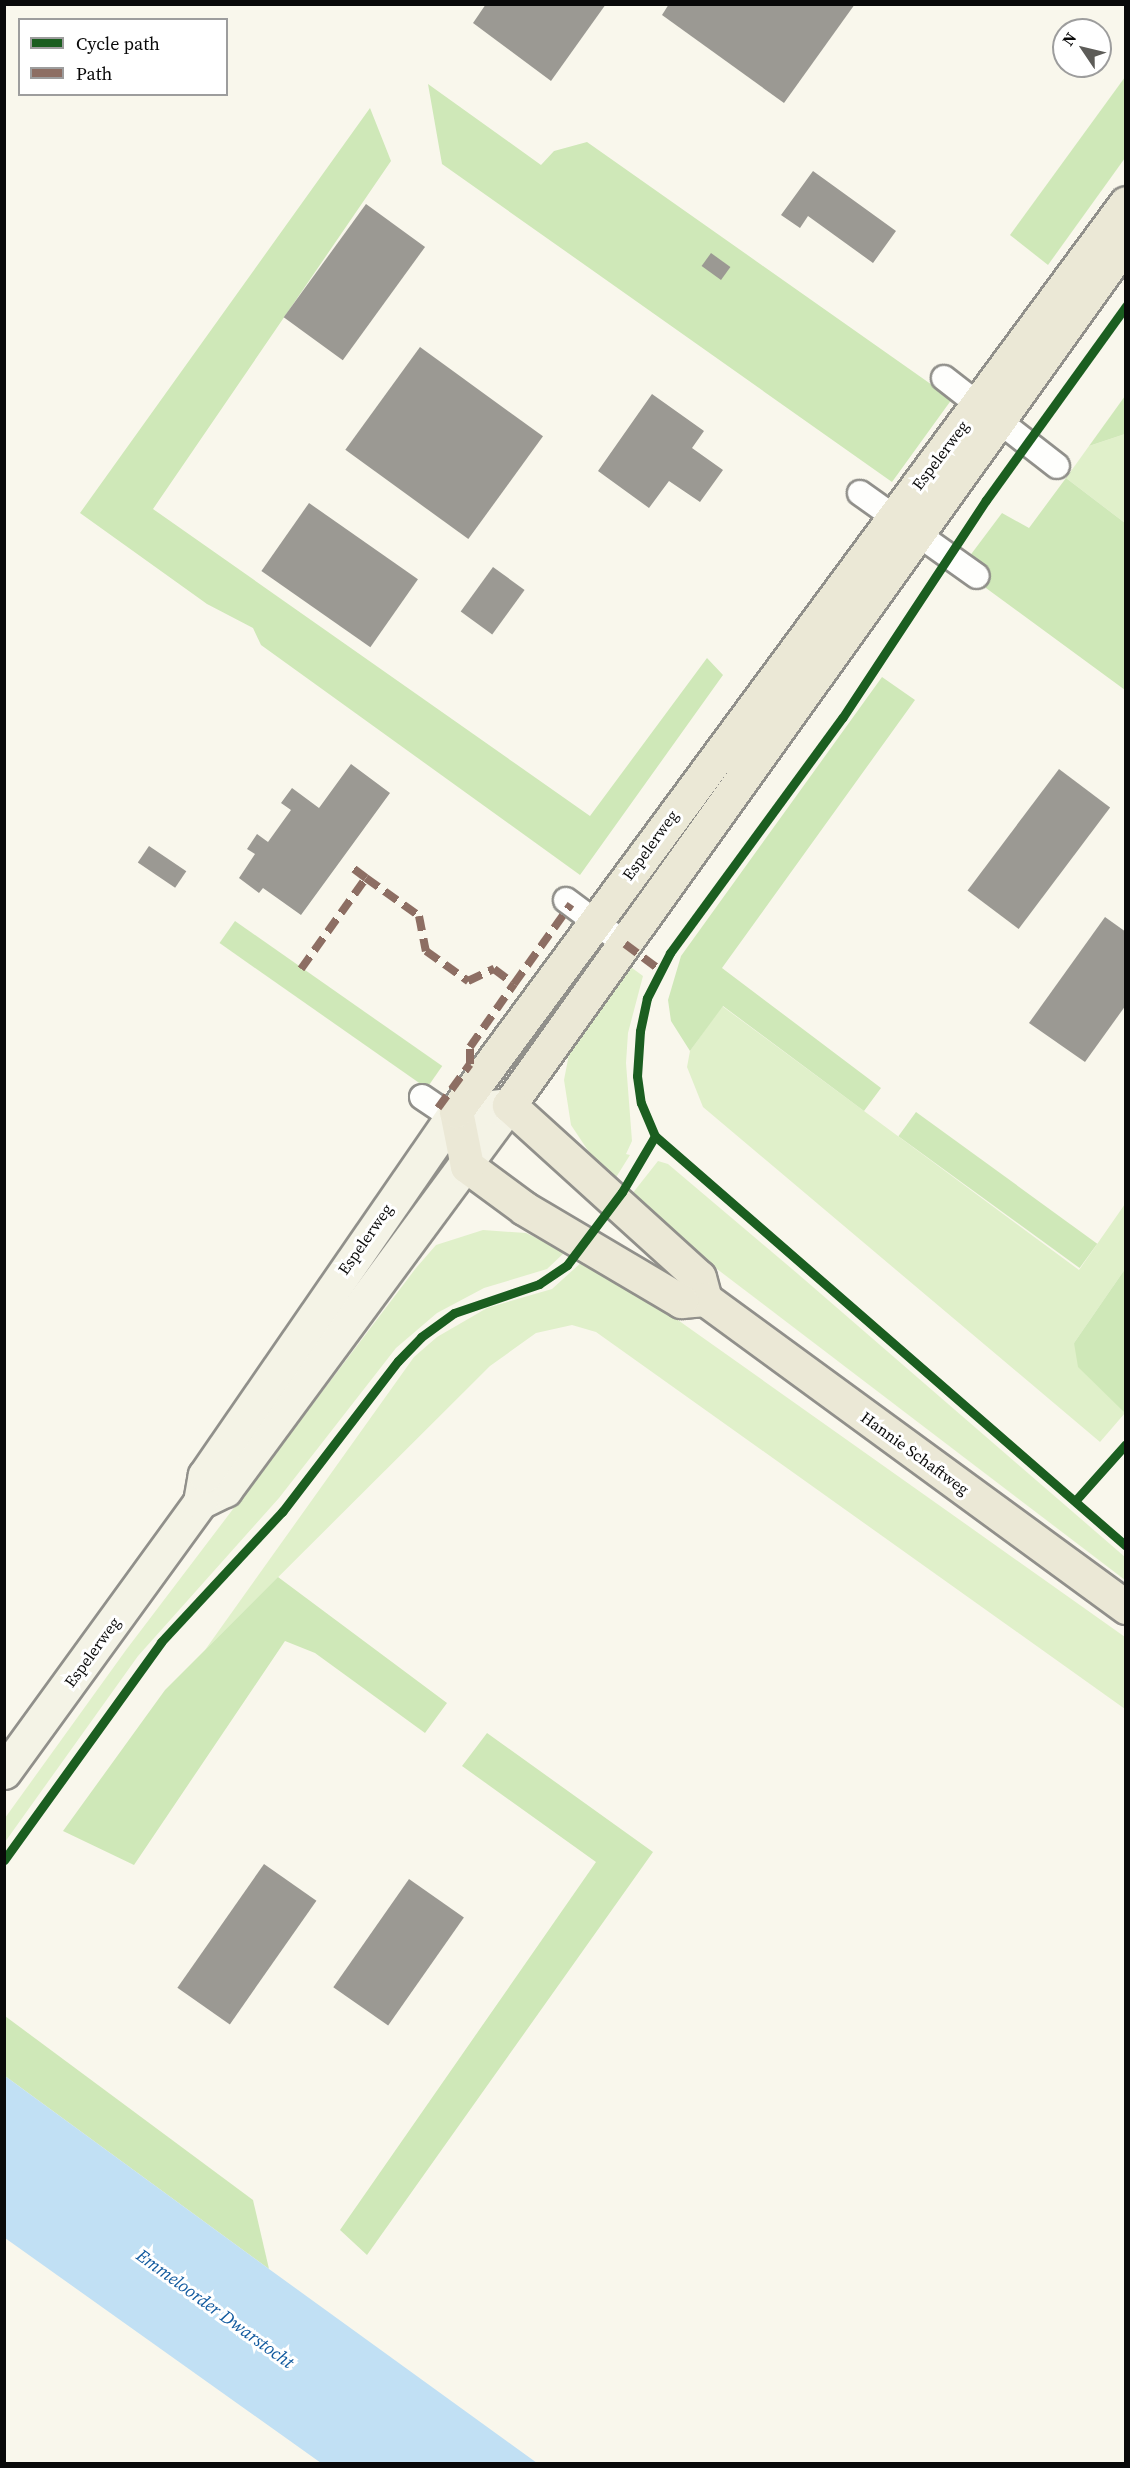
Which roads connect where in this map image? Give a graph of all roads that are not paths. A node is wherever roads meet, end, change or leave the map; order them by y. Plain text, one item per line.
1 (1125, 203) edge
2 (1125, 242) edge
3 (944, 378) dead end
4 (988, 413) junction
5 (1057, 466) dead end
6 (860, 493) dead end
7 (906, 526) junction
8 (977, 576) dead end
9 (566, 900) dead end
10 (595, 921) junction
11 (626, 944) junction
12 (422, 1097) dead end
13 (509, 1105) junction
14 (456, 1111) junction
15 (466, 1166) junction
16 (705, 1299) junction
17 (200, 1502) junction
18 (1125, 1607) edge
19 (4, 1772) edge

1 - 4 main road, Espelerweg
2 - 4 main road, Espelerweg
3 - 4 lane
4 - 5 lane
4 - 7 main road, Espelerweg
6 - 7 lane
7 - 8 lane
7 - 10 main road, Espelerweg
7 - 11 main road, Espelerweg
9 - 10 lane
10 - 11 lane
10 - 14 main road, Espelerweg
11 - 13 main road, Espelerweg
12 - 14 lane
13 - 14 main road
13 - 15 main road, Espelerweg
13 - 16 main road
14 - 15 main road
14 - 17 main road, Espelerweg
15 - 16 main road
15 - 17 main road, Espelerweg
16 - 18 main road, Hannie Schaftweg
17 - 19 main road, Espelerweg

